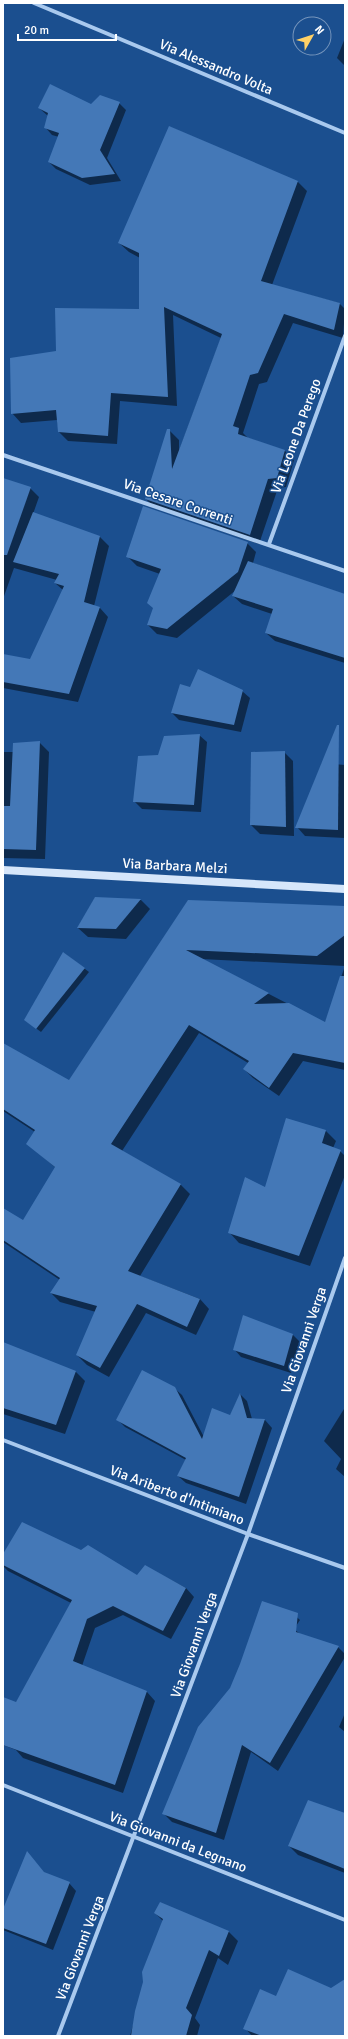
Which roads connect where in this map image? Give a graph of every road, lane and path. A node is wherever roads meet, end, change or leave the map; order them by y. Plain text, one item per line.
1 (34, 3) edge
2 (345, 133) edge
3 (345, 336) edge
4 (3, 455) edge
5 (269, 544) junction
6 (345, 571) edge
7 (3, 870) edge
8 (345, 889) edge
9 (345, 1258) edge
10 (3, 1440) edge
11 (248, 1534) junction
12 (345, 1568) edge
13 (3, 1785) edge
14 (134, 1837) junction
15 (345, 1920) edge
16 (58, 2036) edge

1 - 2 street, Via Alessandro Volta
3 - 5 street, Via Leone Da Perego
4 - 5 street, Via Cesare Correnti
5 - 6 street, Via Cesare Correnti
7 - 8 street, Via Barbara Melzi
9 - 11 street, Via Giovanni Verga
10 - 11 street, Via Ariberto d'Intimiano
11 - 12 street, Via Ariberto d'Intimiano
11 - 14 street, Via Giovanni Verga
13 - 14 street, Via Giovanni da Legnano
14 - 15 street, Via Giovanni da Legnano
14 - 16 street, Via Giovanni Verga

